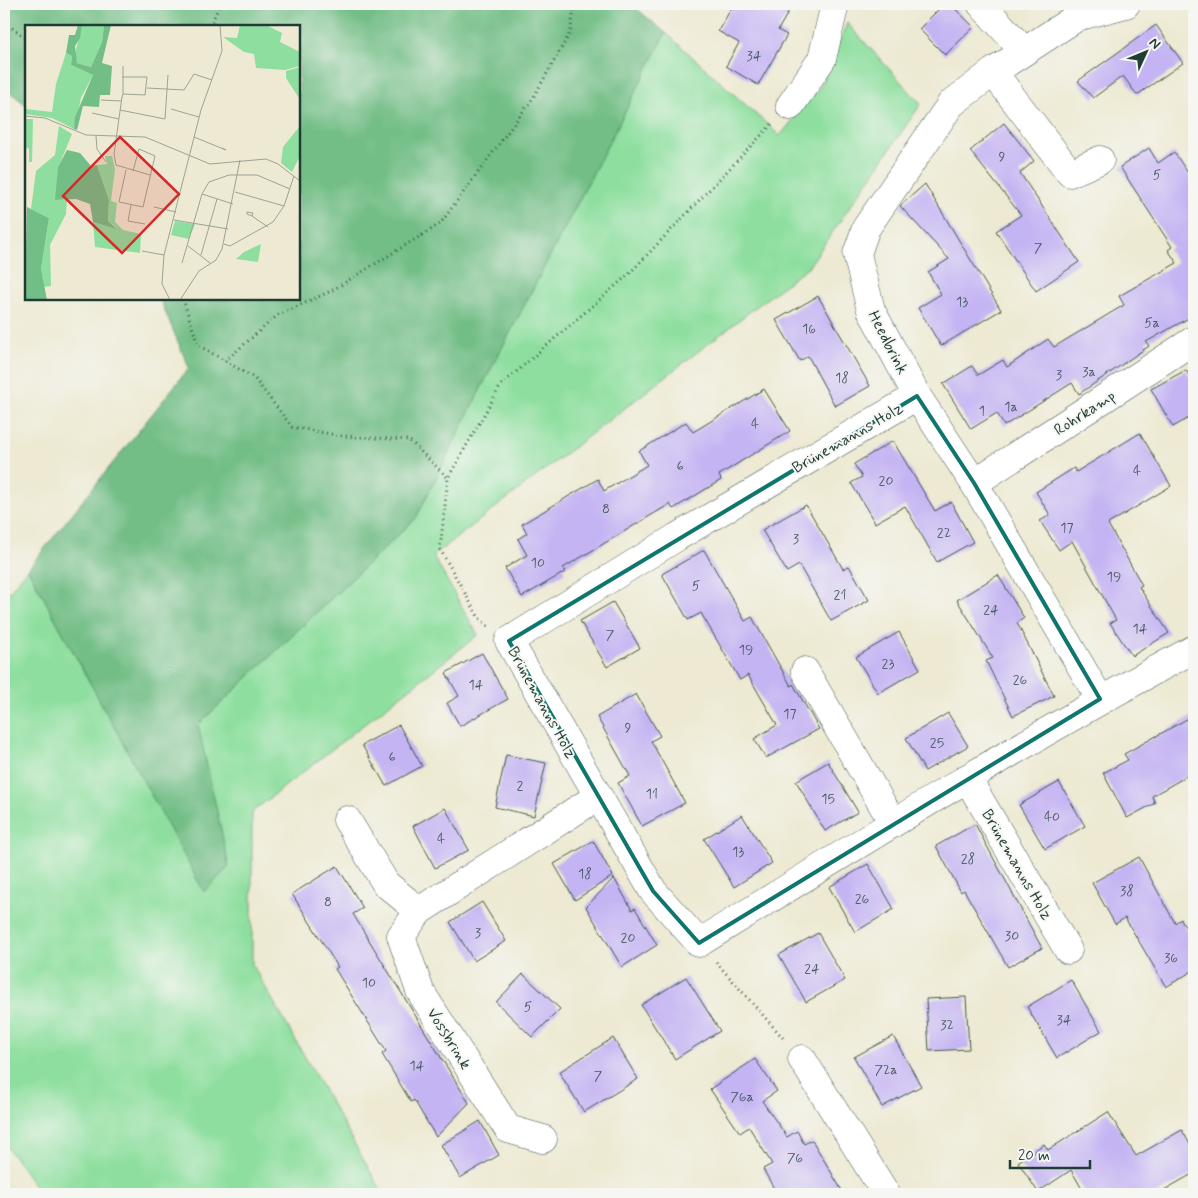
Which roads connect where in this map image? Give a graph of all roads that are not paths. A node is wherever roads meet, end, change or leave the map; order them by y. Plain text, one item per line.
1 (835, 4) edge
2 (981, 4) edge
3 (1126, 4) edge
4 (1024, 50) junction
5 (993, 72) junction
6 (790, 106) road end
7 (1100, 160) dead end
8 (1194, 340) edge
9 (916, 396) junction
10 (974, 483) junction
11 (1194, 648) edge
12 (804, 671) dead end
13 (1100, 699) junction
14 (967, 778) junction
15 (596, 797) junction
16 (346, 820) dead end
17 (893, 823) junction
18 (420, 911) junction
19 (1068, 950) dead end
20 (802, 1059) road end
21 (543, 1139) dead end
22 (886, 1194) edge

1 - 6 street
2 - 4 street
3 - 4 street, Heedbrink
4 - 5 street, Heedbrink
5 - 7 street
5 - 9 street, Heedbrink
8 - 10 street, Rohrkamp
9 - 10 street, Heedbrink
9 - 15 street, Brünemanns Holz
10 - 13 street, Heedbrink
11 - 13 street
12 - 17 street
13 - 14 street
14 - 17 street
14 - 19 street, Brünemanns Holz
15 - 17 street, Brünemanns Holz
15 - 18 street, Vossbrink
16 - 18 street
18 - 21 street, Vossbrink
20 - 22 street

